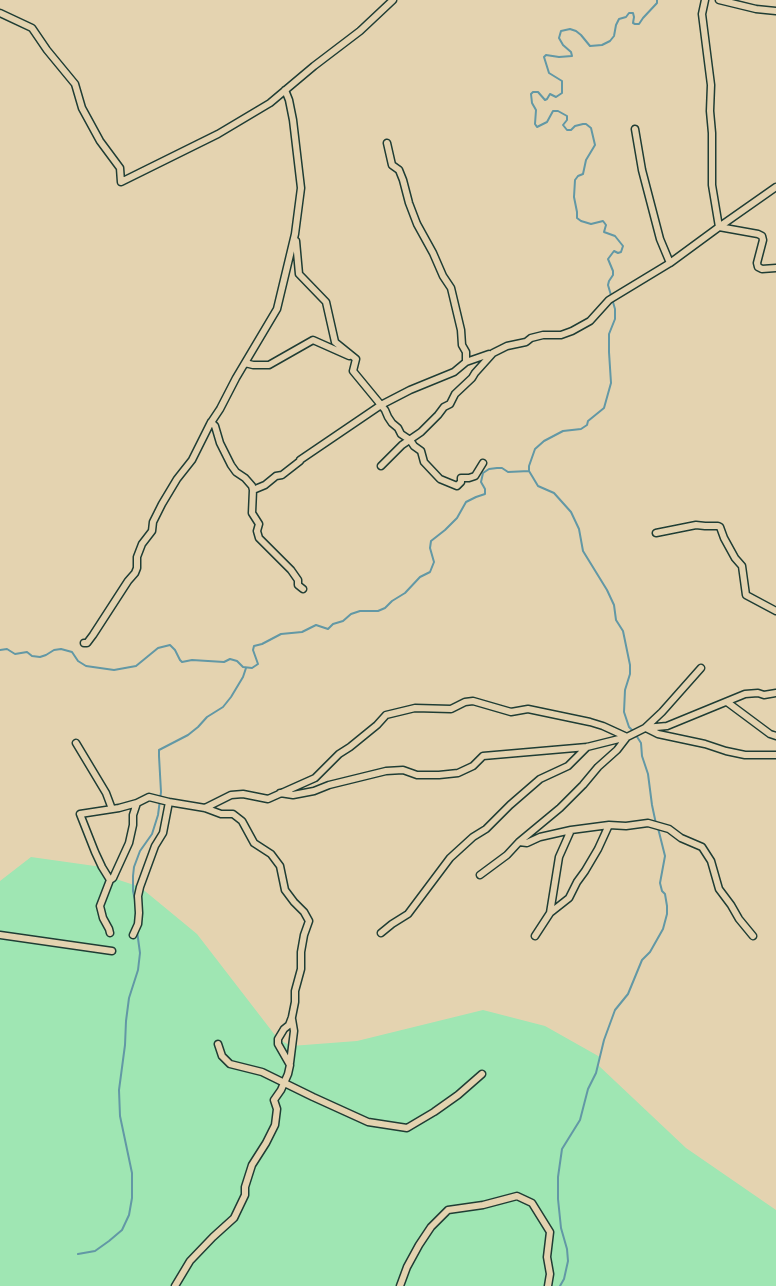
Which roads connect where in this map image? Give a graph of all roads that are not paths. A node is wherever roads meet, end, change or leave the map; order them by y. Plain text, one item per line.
1 (394, 0) edge
2 (705, 0) edge
3 (719, 0) edge
4 (776, 11) edge
5 (0, 13) edge
6 (286, 90) junction
7 (635, 129) dead end
8 (387, 143) dead end
9 (776, 187) edge
10 (719, 227) junction
11 (295, 234) junction
12 (670, 263) junction
13 (776, 268) edge
14 (493, 353) junction
15 (356, 359) junction
16 (466, 362) junction
17 (245, 363) junction
18 (381, 405) junction
19 (211, 422) junction
20 (410, 440) junction
21 (483, 463) dead end
22 (381, 466) dead end
23 (254, 490) junction
24 (656, 533) dead end
25 (303, 589) dead end
26 (776, 611) edge
27 (84, 643) dead end
28 (701, 668) dead end
29 (776, 693) edge
30 (727, 702) junction
31 (645, 728) junction
32 (776, 736) edge
33 (627, 737) junction
34 (76, 743) dead end
35 (587, 747) junction
36 (776, 755) edge
37 (280, 793) junction
38 (169, 802) junction
39 (137, 803) junction
40 (205, 808) junction
41 (112, 809) junction
42 (609, 825) junction
43 (571, 830) junction
44 (519, 842) junction
45 (480, 876) dead end
46 (110, 880) junction
47 (550, 913) junction
48 (110, 933) dead end
49 (381, 933) dead end
50 (0, 935) edge
51 (133, 935) dead end
52 (535, 936) dead end
53 (753, 936) dead end
54 (112, 950) dead end
55 (292, 1017) junction
56 (218, 1044) dead end
57 (290, 1065) junction
58 (482, 1074) dead end
59 (284, 1083) junction
60 (175, 1286) edge
61 (400, 1286) edge
62 (548, 1286) edge

1 - 6 street
2 - 10 street
3 - 4 street
5 - 6 street
6 - 11 street
7 - 12 street
8 - 16 street
9 - 10 street
10 - 12 street
10 - 13 street
11 - 15 street
11 - 17 street
12 - 14 street
14 - 16 street
14 - 20 street
15 - 17 street
15 - 18 street
16 - 18 street
17 - 19 street
18 - 20 street
18 - 23 street
19 - 23 street
19 - 27 street
20 - 21 street
20 - 22 street
23 - 25 street
24 - 26 street
28 - 31 street
29 - 30 street
30 - 31 street
30 - 32 street
31 - 33 street
31 - 36 street
33 - 35 street
33 - 37 street
33 - 44 street
34 - 41 street
35 - 37 street
35 - 49 street
37 - 40 street
38 - 39 street
38 - 40 street
38 - 51 street
39 - 41 street
39 - 46 street
40 - 55 street
41 - 46 street
42 - 43 street
42 - 47 street
42 - 53 street
43 - 44 street
43 - 47 street
44 - 45 street
46 - 48 street
47 - 52 street
50 - 54 street
55 - 57 street
55 - 57 street
56 - 59 street
57 - 59 street
58 - 59 street
59 - 60 street
61 - 62 street

